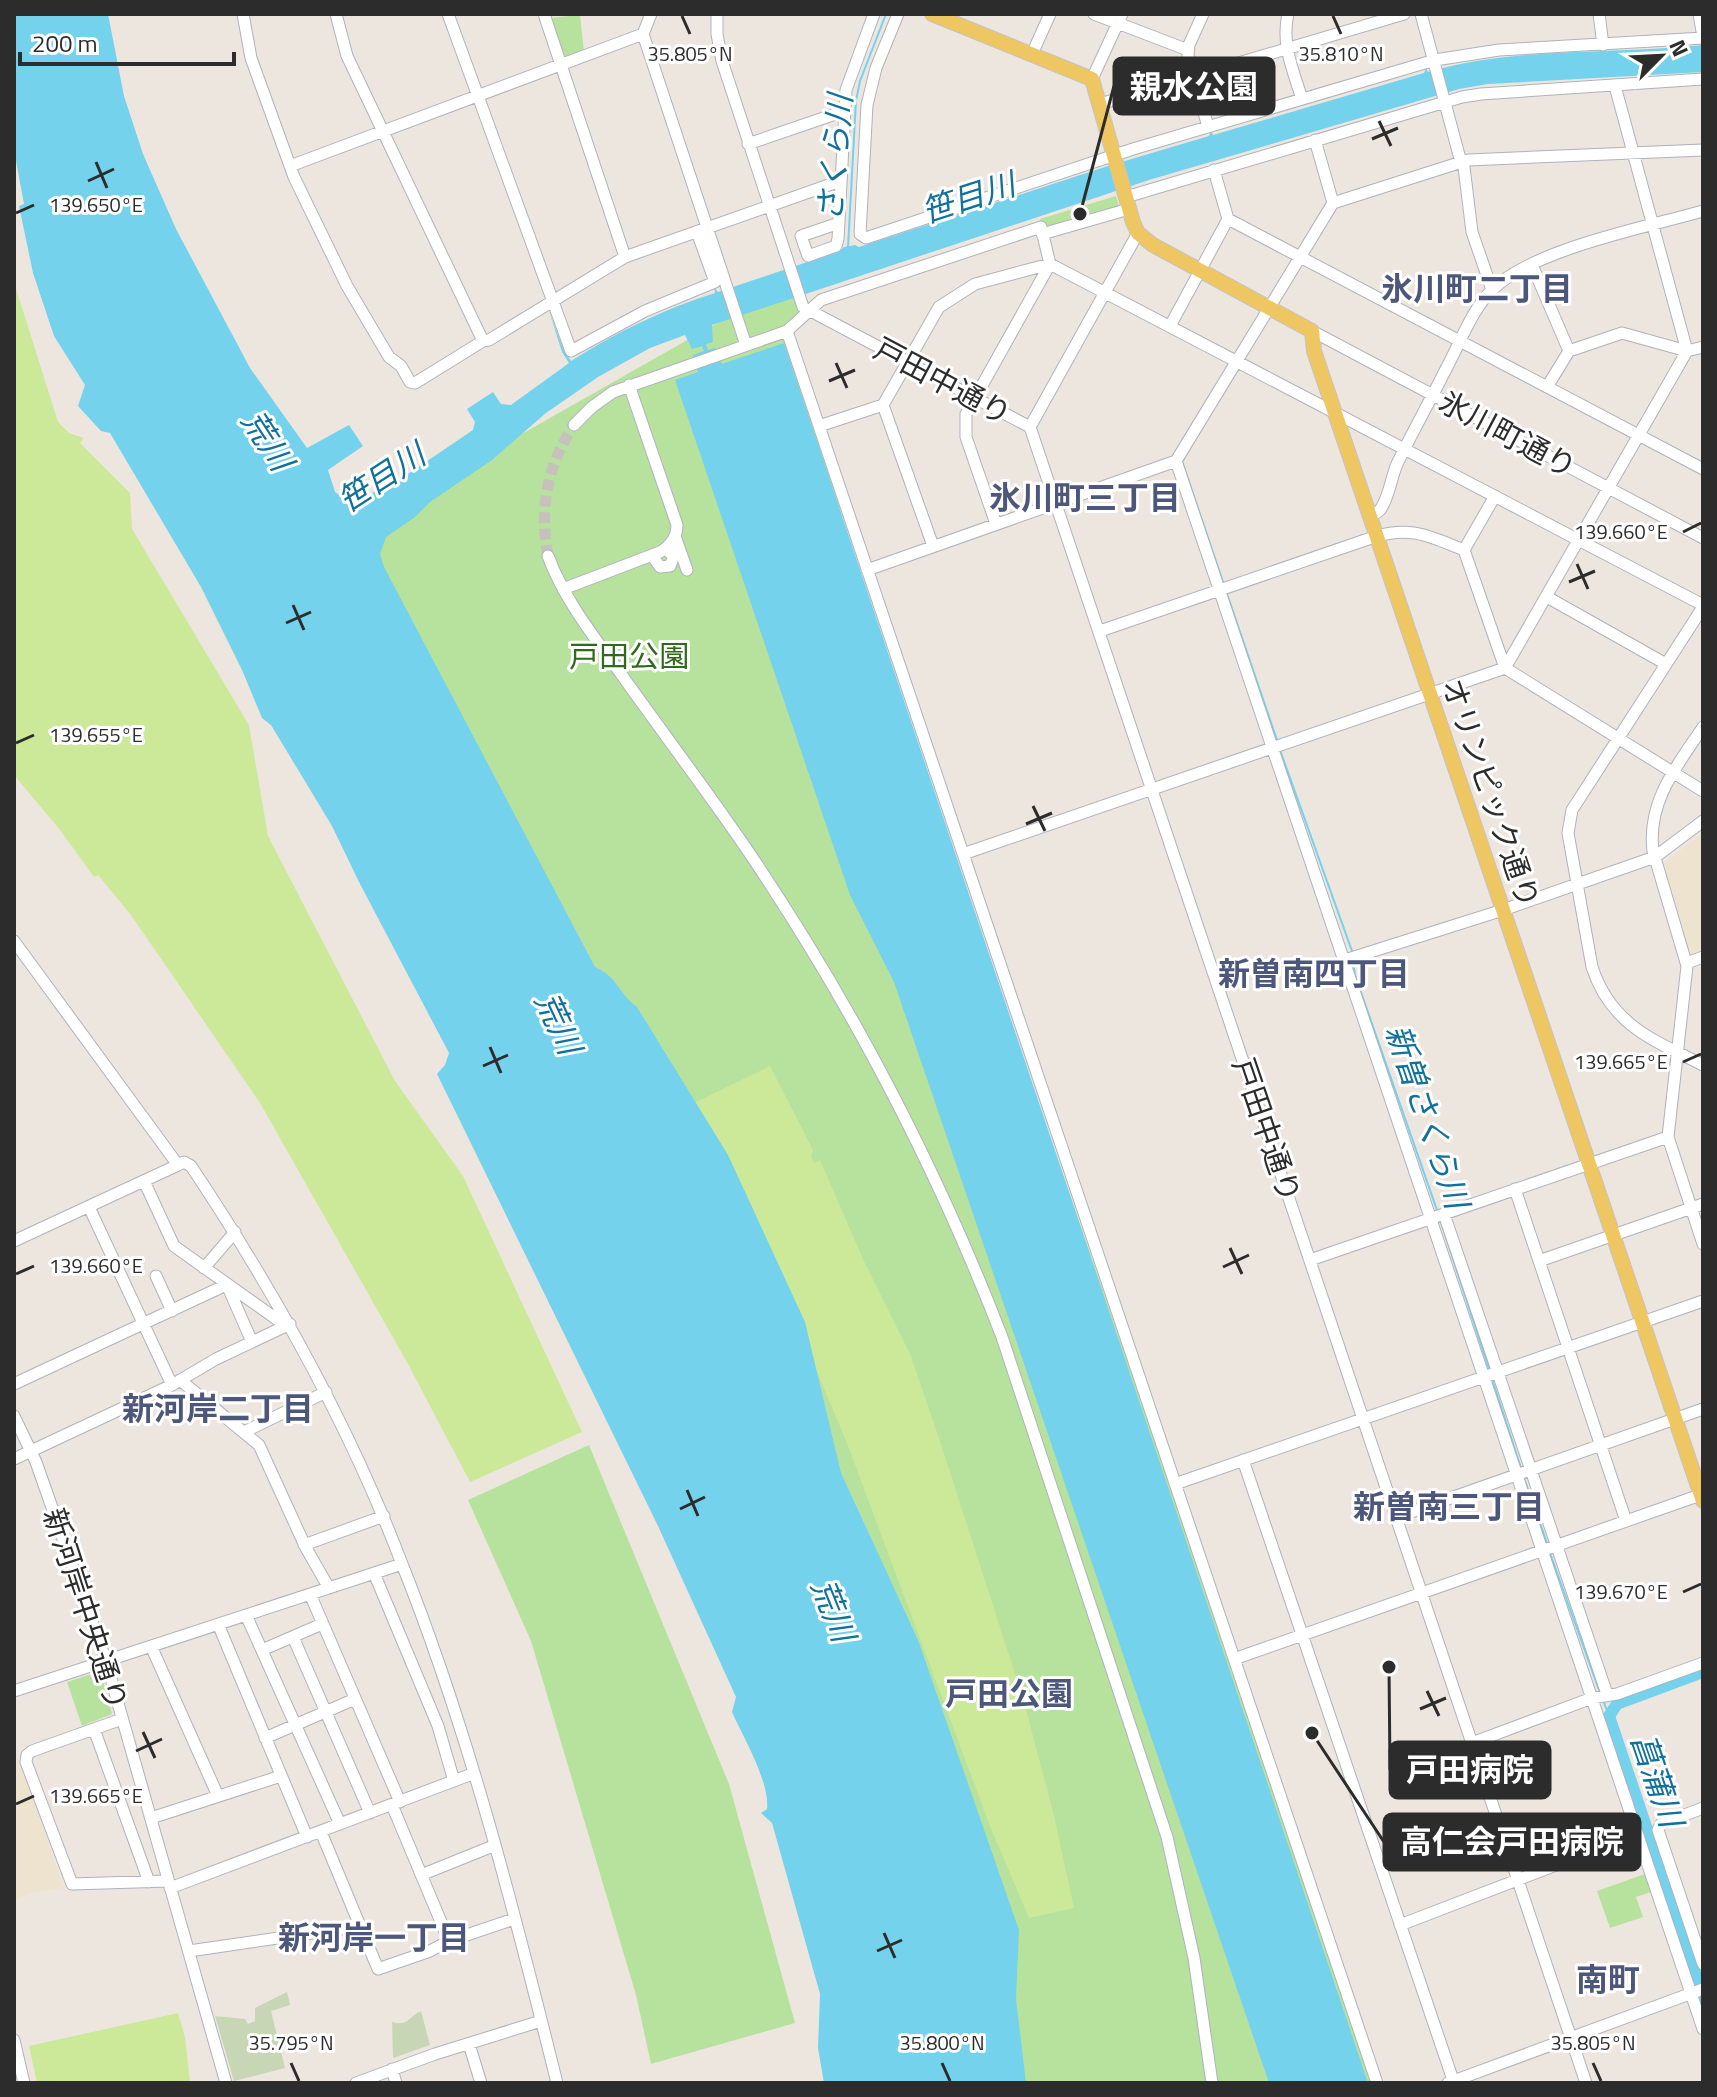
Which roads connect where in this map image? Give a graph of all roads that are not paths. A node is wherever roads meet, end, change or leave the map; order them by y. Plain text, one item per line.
1 (243, 14) edge
2 (336, 14) edge
3 (448, 14) edge
4 (544, 14) edge
5 (651, 14) edge
6 (717, 14) edge
7 (874, 14) edge
8 (898, 14) edge
9 (932, 14) edge
10 (1050, 14) edge
11 (1094, 14) edge
12 (1203, 14) edge
13 (1288, 14) edge
14 (1404, 14) edge
15 (1421, 14) edge
16 (1599, 14) edge
17 (1699, 14) edge
18 (959, 19) edge
19 (1120, 19) edge
20 (643, 34) junction
21 (1703, 37) edge
22 (1603, 45) junction
23 (1286, 49) junction
24 (1188, 50) junction
25 (1032, 54) junction
26 (1435, 62) junction
27 (560, 65) junction
28 (1193, 76) junction
29 (1092, 79) junction
30 (1703, 79) edge
31 (1615, 86) junction
32 (477, 96) junction
33 (1302, 99) junction
34 (1445, 100) junction
35 (1100, 104) junction
36 (844, 111) junction
37 (1208, 127) junction
38 (383, 132) junction
39 (1315, 140) junction
40 (748, 144) junction
41 (1703, 150) edge
42 (1633, 153) junction
43 (1115, 158) junction
44 (1461, 161) junction
45 (290, 166) junction
46 (1214, 170) junction
47 (840, 181) junction
48 (1126, 199) junction
49 (1333, 203) junction
50 (769, 208) junction
51 (1703, 211) edge
52 (1228, 219) junction
53 (839, 223) dead end
54 (1653, 226) junction
55 (1042, 230) junction
56 (704, 232) junction
57 (1138, 233) junction
58 (625, 257) junction
59 (1301, 258) junction
60 (1050, 264) junction
61 (1532, 265) junction
62 (1200, 270) junction
63 (1492, 290) junction
64 (1105, 293) junction
65 (551, 302) junction
66 (1271, 308) junction
67 (810, 311) junction
68 (1170, 326) junction
69 (787, 331) junction
70 (1312, 331) junction
71 (483, 341) junction
72 (1460, 341) junction
73 (742, 342) junction
74 (1703, 347) edge
75 (1569, 351) junction
76 (1687, 351) junction
77 (906, 362) junction
78 (1239, 363) junction
79 (629, 385) junction
80 (1547, 387) junction
81 (1433, 394) junction
82 (975, 398) junction
83 (883, 405) junction
84 (1335, 413) junction
85 (574, 425) tunnel mouth
86 (819, 426) junction
87 (1030, 427) junction
88 (1640, 437) junction
89 (1405, 448) junction
90 (1176, 461) junction
91 (1703, 469) edge
92 (1609, 488) junction
93 (1495, 496) junction
94 (1056, 503) junction
95 (1370, 516) junction
96 (996, 524) junction
97 (675, 536) junction
98 (1377, 536) junction
99 (1703, 538) edge
100 (1579, 540) junction
101 (933, 546) junction
102 (665, 549) junction
103 (1464, 550) junction
104 (652, 555) junction
105 (548, 556) tunnel mouth
106 (687, 570) dead end
107 (867, 570) junction
108 (563, 589) junction
109 (1224, 589) junction
110 (1547, 597) junction
111 (1703, 606) edge
112 (1100, 631) junction
113 (1666, 664) junction
114 (1505, 668) junction
115 (1430, 694) junction
116 (1703, 727) edge
117 (1617, 739) junction
118 (1277, 746) junction
119 (1673, 772) junction
120 (1152, 789) junction
121 (1703, 791) edge
122 (1703, 821) edge
123 (963, 854) junction
124 (1655, 857) junction
125 (1577, 885) junction
126 (1503, 910) junction
127 (14, 941) edge
128 (1703, 957) edge
129 (1353, 958) dead end
130 (1687, 963) junction
131 (1677, 1052) junction
132 (1703, 1065) edge
133 (1668, 1137) junction
134 (1589, 1164) junction
135 (178, 1165) junction
136 (144, 1181) junction
137 (1515, 1189) junction
138 (1697, 1206) edge
139 (89, 1207) junction
140 (1438, 1216) junction
141 (235, 1232) junction
142 (1613, 1235) junction
143 (14, 1241) edge
144 (1703, 1244) edge
145 (1310, 1260) junction
146 (1539, 1261) junction
147 (204, 1268) junction
148 (156, 1276) dead end
149 (226, 1285) junction
150 (1703, 1301) edge
151 (172, 1311) junction
152 (1642, 1321) junction
153 (144, 1324) junction
154 (290, 1324) junction
155 (252, 1342) junction
156 (1568, 1347) junction
157 (1490, 1374) junction
158 (176, 1382) junction
159 (14, 1384) edge
160 (326, 1392) junction
161 (1703, 1409) edge
162 (14, 1416) edge
163 (1363, 1419) junction
164 (1675, 1419) junction
165 (244, 1432) junction
166 (1601, 1445) junction
167 (31, 1451) junction
168 (14, 1459) edge
169 (1243, 1460) junction
170 (1523, 1472) junction
171 (1175, 1484) junction
172 (1702, 1496) edge
173 (384, 1516) junction
174 (1397, 1517) junction
175 (1626, 1521) junction
176 (304, 1545) junction
177 (1548, 1548) junction
178 (402, 1564) junction
179 (374, 1573) junction
180 (329, 1588) junction
181 (1422, 1593) junction
182 (310, 1594) junction
183 (246, 1615) junction
184 (218, 1624) junction
185 (322, 1624) junction
186 (1302, 1635) junction
187 (293, 1637) junction
188 (151, 1646) junction
189 (262, 1650) junction
190 (1234, 1659) junction
191 (106, 1661) junction
192 (1703, 1663) edge
193 (14, 1691) edge
194 (1600, 1696) junction
195 (355, 1699) junction
196 (326, 1712) junction
197 (122, 1719) junction
198 (296, 1725) junction
199 (94, 1729) junction
200 (265, 1738) junction
201 (1472, 1743) junction
202 (472, 1774) junction
203 (281, 1776) junction
204 (454, 1781) junction
205 (218, 1796) junction
206 (396, 1803) junction
207 (1703, 1808) edge
208 (370, 1813) junction
209 (151, 1818) junction
210 (340, 1824) junction
211 (321, 1832) junction
212 (1637, 1834) junction
213 (307, 1837) junction
214 (493, 1846) junction
215 (421, 1875) junction
216 (1518, 1879) junction
217 (149, 1882) junction
218 (169, 1884) junction
219 (514, 1919) junction
220 (1400, 1925) junction
221 (360, 1926) junction
222 (449, 1941) junction
223 (189, 1951) junction
224 (1703, 1964) edge
225 (1696, 1992) edge
226 (541, 2021) junction
227 (1703, 2029) edge
228 (1571, 2037) junction
229 (14, 2040) edge
230 (469, 2044) junction
231 (392, 2069) junction
232 (1451, 2082) edge
233 (24, 2083) edge
234 (226, 2083) edge
235 (356, 2083) edge
236 (396, 2083) edge
237 (481, 2083) edge
238 (557, 2083) edge
239 (1212, 2083) edge
240 (1377, 2083) edge
241 (1586, 2083) edge

1 - 45 street
2 - 38 street
3 - 32 street
4 - 27 street
5 - 20 street
6 - 40 street
7 - 36 street
8 - 43 street
9 - 18 main road
10 - 25 street
11 - 19 street
12 - 24 street
13 - 23 street
14 - 23 street
15 - 26 street
16 - 22 street
17 - 21 street
18 - 25 main road
19 - 24 street
19 - 29 street
20 - 27 street
20 - 56 street
21 - 22 street
22 - 26 street
23 - 28 street
23 - 33 street
24 - 28 street
25 - 29 main road
26 - 33 street
26 - 34 street
27 - 32 street
27 - 58 street
28 - 35 street
28 - 37 street
29 - 35 main road
30 - 31 street
31 - 34 street
31 - 42 street
32 - 38 street
32 - 65 street
33 - 37 street
34 - 39 street
34 - 44 street
35 - 43 main road
36 - 40 street
36 - 47 street
37 - 43 street
38 - 45 street
38 - 71 street
39 - 46 street
39 - 49 street
40 - 50 street
41 - 42 street
42 - 44 street
42 - 54 street
43 - 48 main road
44 - 49 street
44 - 63 street
45 - 71 street
46 - 48 street
46 - 52 street
47 - 50 street
47 - 53 street
48 - 55 street
48 - 57 main road
49 - 59 street
50 - 56 street
50 - 67 street, 戸田中通り
51 - 54 street
52 - 59 street
52 - 62 street
54 - 61 street
54 - 76 street
55 - 60 street
55 - 67 street
56 - 58 street
56 - 65 street
56 - 73 street
57 - 62 main road
57 - 64 street
58 - 65 street
59 - 66 street
59 - 72 street
60 - 64 street
60 - 77 street
60 - 82 street
61 - 63 street
61 - 75 street
62 - 66 main road
62 - 68 street
63 - 72 street
64 - 68 street
64 - 87 street
65 - 71 street
66 - 70 main road
66 - 78 street
67 - 69 street
67 - 77 street, 戸田中通り
68 - 78 street
69 - 73 street
69 - 86 street
70 - 81 street, 氷川町通り
70 - 84 main road, オリンピック通り
72 - 80 street
72 - 81 street
73 - 79 street
74 - 76 street
75 - 76 street
75 - 80 street
76 - 88 street
77 - 82 street, 戸田中通り
77 - 83 street
78 - 84 street
78 - 90 street
79 - 85 street
79 - 97 street
80 - 88 street
81 - 89 street
81 - 92 street, 氷川町通り
82 - 87 street, 戸田中通り
82 - 96 street
83 - 86 street
83 - 101 street
84 - 89 street
84 - 95 main road, オリンピック通り
86 - 107 street
87 - 94 street, 戸田中通り
88 - 91 street
88 - 92 street
89 - 93 street
89 - 95 street
90 - 94 street
90 - 109 street
92 - 99 street, 氷川町通り
92 - 100 street
93 - 100 street
93 - 103 street
94 - 96 street
94 - 112 street, 戸田中通り
95 - 98 main road, オリンピック通り
96 - 101 street
97 - 102 street
97 - 106 street
98 - 103 street
98 - 109 street
98 - 115 main road, オリンピック通り
100 - 110 street
100 - 111 street
101 - 107 street
102 - 104 street
102 - 104 street
103 - 114 street
104 - 108 street
105 - 108 street
107 - 123 street
108 - 239 street
109 - 112 street
109 - 118 street
110 - 113 street
110 - 114 street
111 - 113 street
112 - 120 street, 戸田中通り
113 - 117 street
114 - 115 street
114 - 117 street
115 - 118 street
115 - 126 main road, オリンピック通り
116 - 119 street
117 - 119 street
117 - 125 street
118 - 120 street
118 - 140 street
119 - 121 street
119 - 124 street
120 - 123 street
120 - 145 street, 戸田中通り
122 - 124 street
123 - 171 street
124 - 125 street
124 - 130 street
125 - 126 street
125 - 131 street
126 - 129 street
126 - 134 main road, オリンピック通り
127 - 135 street
128 - 130 street
130 - 131 street
131 - 132 street
131 - 133 street
133 - 134 street
133 - 138 street
134 - 137 street
134 - 142 main road, オリンピック通り
135 - 136 street
135 - 141 street
136 - 139 street
136 - 147 street
137 - 140 street
137 - 146 street
138 - 142 street
138 - 144 street
139 - 143 street
139 - 153 street
140 - 145 street
140 - 157 street
141 - 147 street
141 - 154 street
142 - 146 street
142 - 152 main road, オリンピック通り
145 - 163 street, 戸田中通り
146 - 156 street
147 - 149 street
148 - 151 street
149 - 151 street
149 - 154 street
149 - 155 street
150 - 152 street
151 - 153 street
152 - 156 street
152 - 164 main road, オリンピック通り
153 - 158 street
153 - 159 street
154 - 155 street
154 - 160 street
155 - 158 street
156 - 157 street
156 - 166 street
157 - 163 street
157 - 170 street
158 - 165 street
158 - 167 street
160 - 165 street
160 - 173 street
161 - 164 street
162 - 167 street, 新河岸中央通り
163 - 169 street
163 - 174 street, 戸田中通り
164 - 166 street
164 - 172 main road, オリンピック通り
165 - 176 street
166 - 170 street
166 - 175 street
167 - 168 street
167 - 191 street, 新河岸中央通り
169 - 171 street
169 - 186 street
170 - 174 street
170 - 177 street
171 - 190 street
172 - 175 street
173 - 176 street
173 - 178 street
174 - 181 street, 戸田中通り
175 - 177 street
176 - 180 street
177 - 181 street
177 - 194 street
178 - 179 street
178 - 202 street
179 - 180 street
179 - 204 street
180 - 182 street
181 - 186 street
181 - 201 street, 戸田中通り
182 - 183 street
182 - 185 street
183 - 184 street
183 - 189 street
184 - 188 street
184 - 200 street
185 - 187 street
185 - 195 street
186 - 190 street
186 - 220 street
187 - 189 street
187 - 196 street
188 - 191 street
188 - 205 street
189 - 198 street
190 - 240 street
191 - 193 street
191 - 197 street, 新河岸中央通り
192 - 194 street
194 - 201 street
194 - 212 street
195 - 196 street
195 - 206 street
196 - 198 street
196 - 208 street
197 - 199 street
197 - 209 street, 新河岸中央通り
198 - 200 street
198 - 210 street
199 - 217 street
199 - 217 street
200 - 203 street
201 - 216 street, 戸田中通り
202 - 204 street
202 - 214 street
203 - 205 street
203 - 213 street
204 - 206 street
205 - 209 street
206 - 208 street
206 - 215 street
207 - 224 street
208 - 210 street
209 - 218 street, 新河岸中央通り
210 - 211 street
211 - 213 street
211 - 221 street
212 - 216 street
212 - 225 street
213 - 218 street
214 - 215 street
214 - 219 street
215 - 222 street
216 - 220 street
216 - 228 street, 戸田中通り
217 - 218 street
218 - 223 street, 新河岸中央通り
219 - 222 street
219 - 226 street
220 - 232 street
221 - 222 street
221 - 223 street
223 - 234 street, 新河岸中央通り
225 - 227 street
225 - 228 street
226 - 230 street
226 - 238 street
228 - 232 street
228 - 241 street, 戸田中通り
229 - 233 street
230 - 231 street
230 - 237 street
231 - 235 street
231 - 236 street

